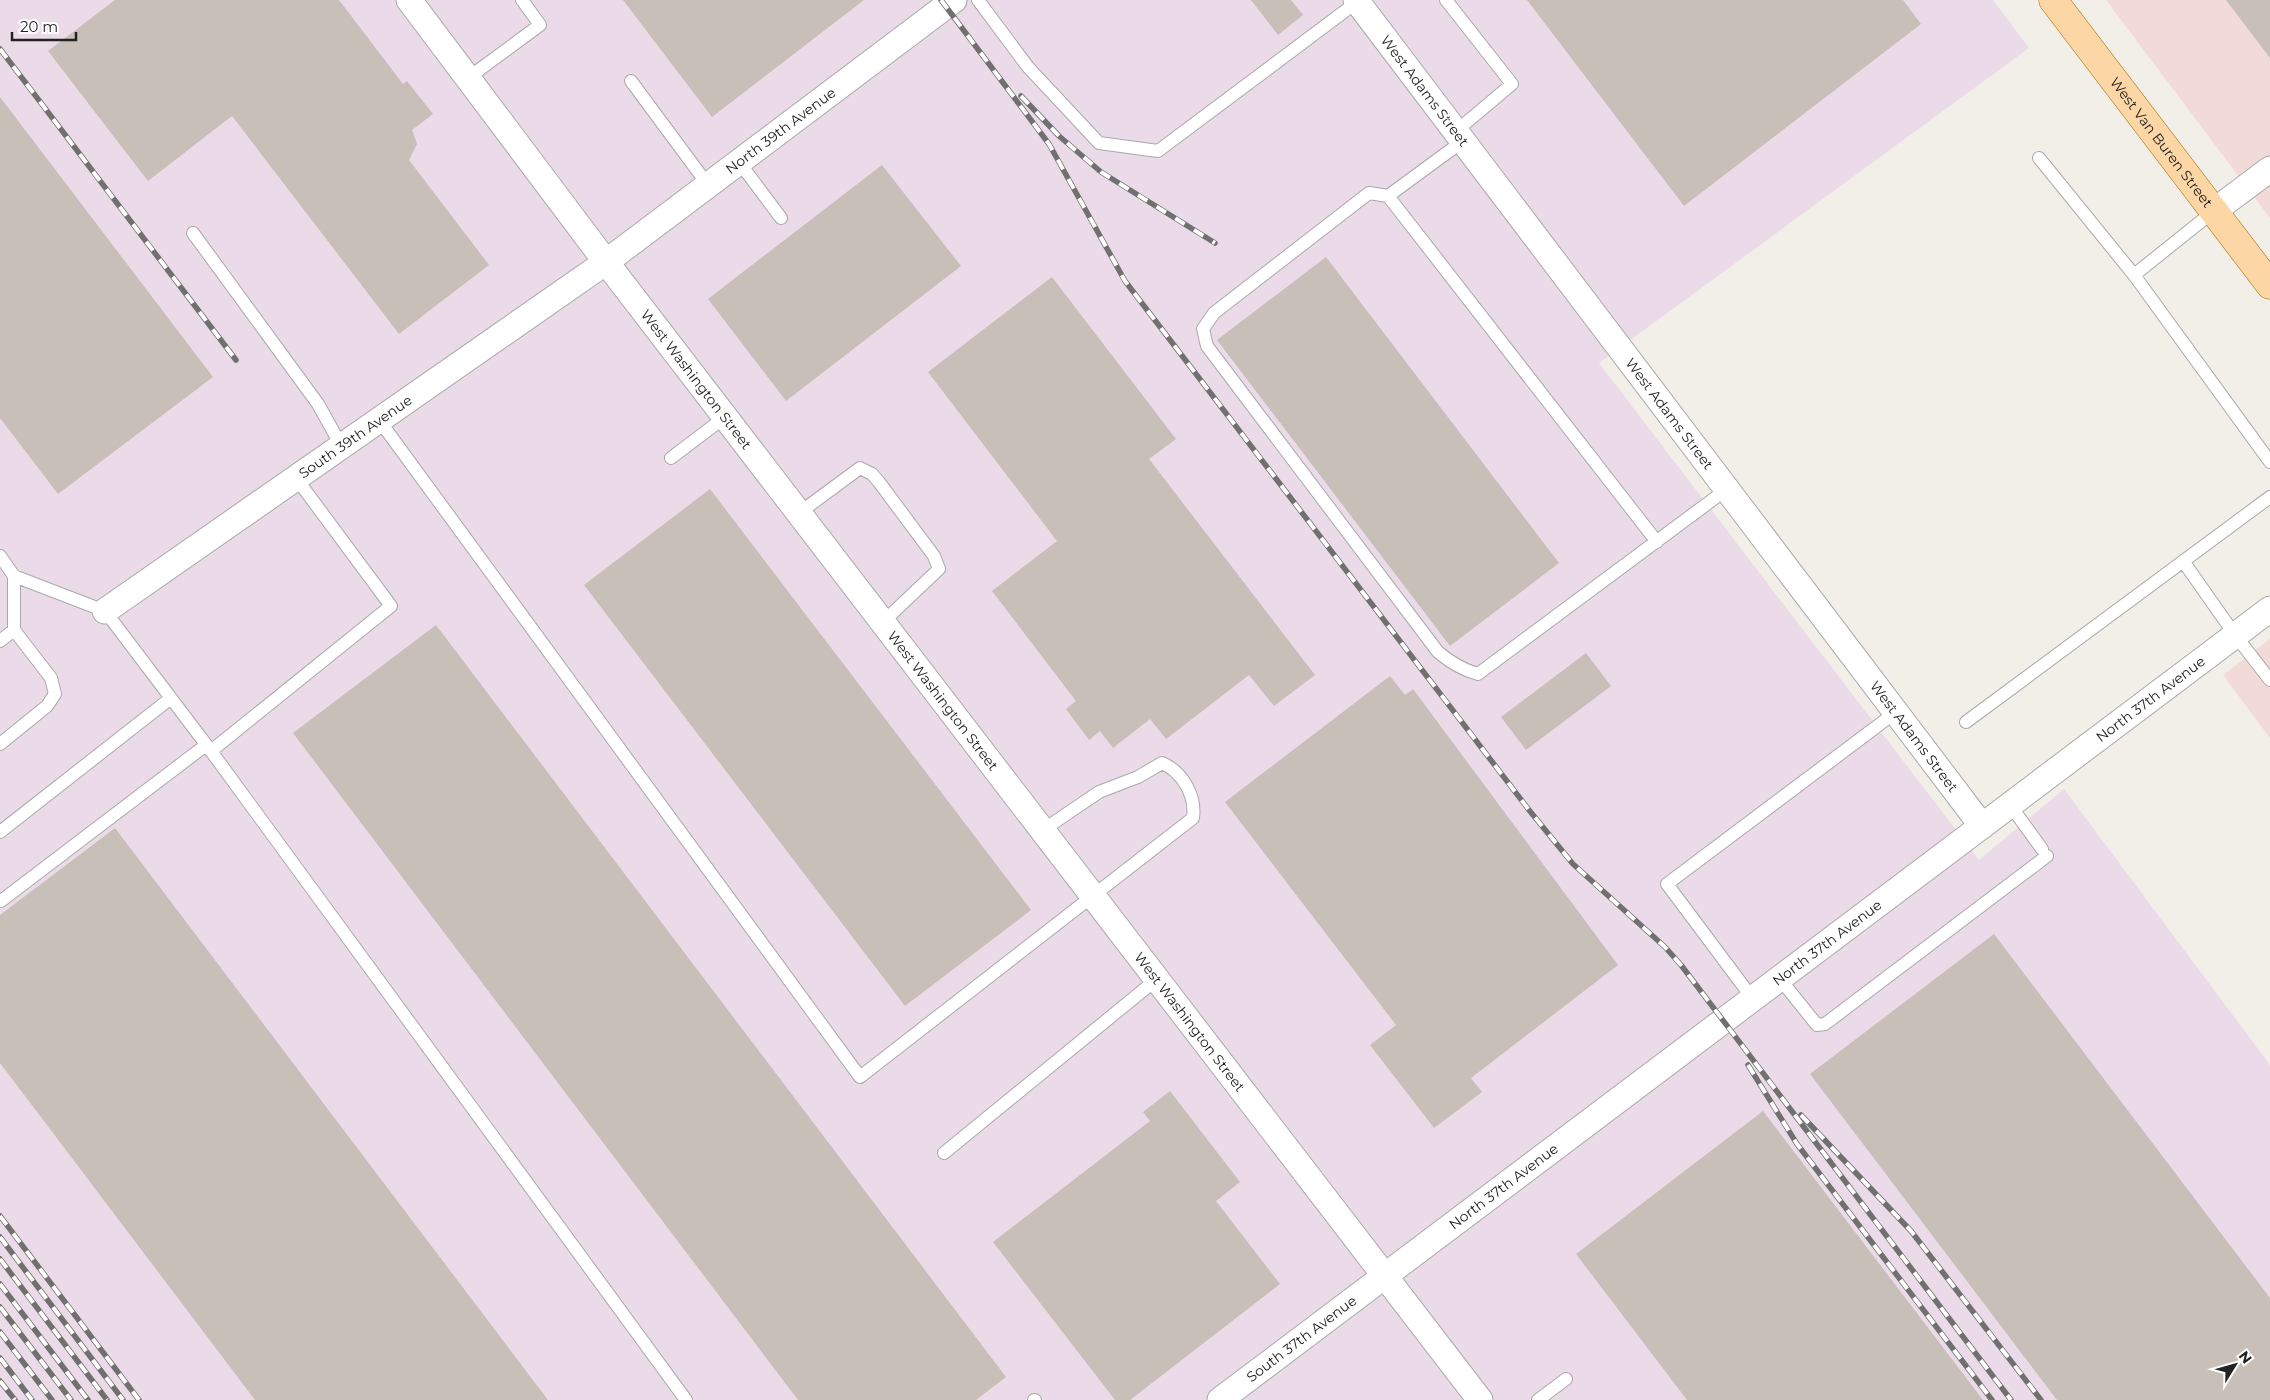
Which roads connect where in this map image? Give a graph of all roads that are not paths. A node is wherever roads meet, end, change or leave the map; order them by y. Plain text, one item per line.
1 (409, 0) edge
2 (522, 0) edge
3 (954, 0) edge
4 (978, 0) edge
5 (1446, 0) edge
6 (2053, 0) edge
7 (1356, 1) edge
8 (468, 78) junction
9 (631, 81) dead end
10 (1459, 136) junction
11 (2039, 158) dead end
12 (738, 162) junction
13 (2270, 169) edge
14 (708, 185) junction
15 (1388, 196) junction
16 (2214, 211) junction
17 (781, 218) dead end
18 (193, 233) dead end
19 (606, 262) junction
20 (2134, 276) junction
21 (2270, 285) edge
22 (725, 417) junction
23 (379, 420) junction
24 (342, 446) junction
25 (671, 458) dead end
26 (2270, 462) edge
27 (296, 478) junction
28 (1727, 489) junction
29 (2270, 497) edge
30 (799, 513) junction
31 (1657, 542) junction
32 (0, 556) edge
33 (2183, 561) junction
34 (14, 576) junction
35 (2270, 609) edge
36 (105, 611) junction
37 (882, 622) junction
38 (14, 630) junction
39 (2235, 635) junction
40 (0, 641) edge
41 (2270, 680) edge
42 (171, 698) junction
43 (1896, 712) junction
44 (1966, 722) dead end
45 (0, 744) edge
46 (209, 748) junction
47 (2010, 805) junction
48 (1982, 826) junction
49 (1042, 830) junction
50 (0, 832) edge
51 (1094, 897) junction
52 (0, 900) edge
53 (1780, 978) junction
54 (1157, 979) junction
55 (1753, 999) junction
56 (944, 1153) dead end
57 (1384, 1276) junction
58 (1566, 1379) dead end
59 (686, 1400) edge
60 (1220, 1400) edge
61 (1480, 1400) edge
62 (1538, 1400) edge

1 - 8 street, West Washington Street
2 - 8 lane
3 - 12 street, North 39th Avenue
4 - 7 lane
5 - 10 lane
6 - 16 main road, West Van Buren Street
7 - 10 street, West Adams Street
8 - 19 street, West Washington Street
9 - 14 lane
10 - 15 lane
10 - 28 street, West Adams Street
11 - 20 lane
12 - 14 street, North 39th Avenue
12 - 17 lane
13 - 16 street
14 - 19 street, North 39th Avenue
15 - 31 lane
15 - 31 lane
16 - 20 lane
16 - 21 main road, West Van Buren Street
18 - 24 lane
19 - 22 street, West Washington Street
19 - 23 street, South 39th Avenue
20 - 26 lane
22 - 25 lane
22 - 30 street, West Washington Street
23 - 24 street, South 39th Avenue
23 - 51 lane
24 - 27 street, South 39th Avenue
27 - 36 street, South 39th Avenue
27 - 46 lane
28 - 31 lane
28 - 43 street, West Adams Street
29 - 33 lane
30 - 37 street, West Washington Street
30 - 37 lane
32 - 34 lane
33 - 39 lane
33 - 44 lane
34 - 36 lane
34 - 38 lane
35 - 39 street, North 37th Avenue
36 - 42 lane
37 - 49 street, West Washington Street
38 - 40 lane
38 - 45 lane
39 - 41 lane
39 - 47 street, North 37th Avenue
42 - 46 lane
42 - 50 lane
43 - 48 street, West Adams Street
43 - 55 lane
46 - 52 lane
46 - 59 lane
47 - 48 street, North 37th Avenue
47 - 53 lane
48 - 53 street, North 37th Avenue
49 - 51 street, West Washington Street
49 - 51 lane
51 - 54 street, West Washington Street
53 - 55 street, North 37th Avenue
54 - 56 lane
54 - 57 street, West Washington Street
55 - 57 street, North 37th Avenue
57 - 60 street, South 37th Avenue
57 - 61 street, West Washington Street
58 - 62 lane

